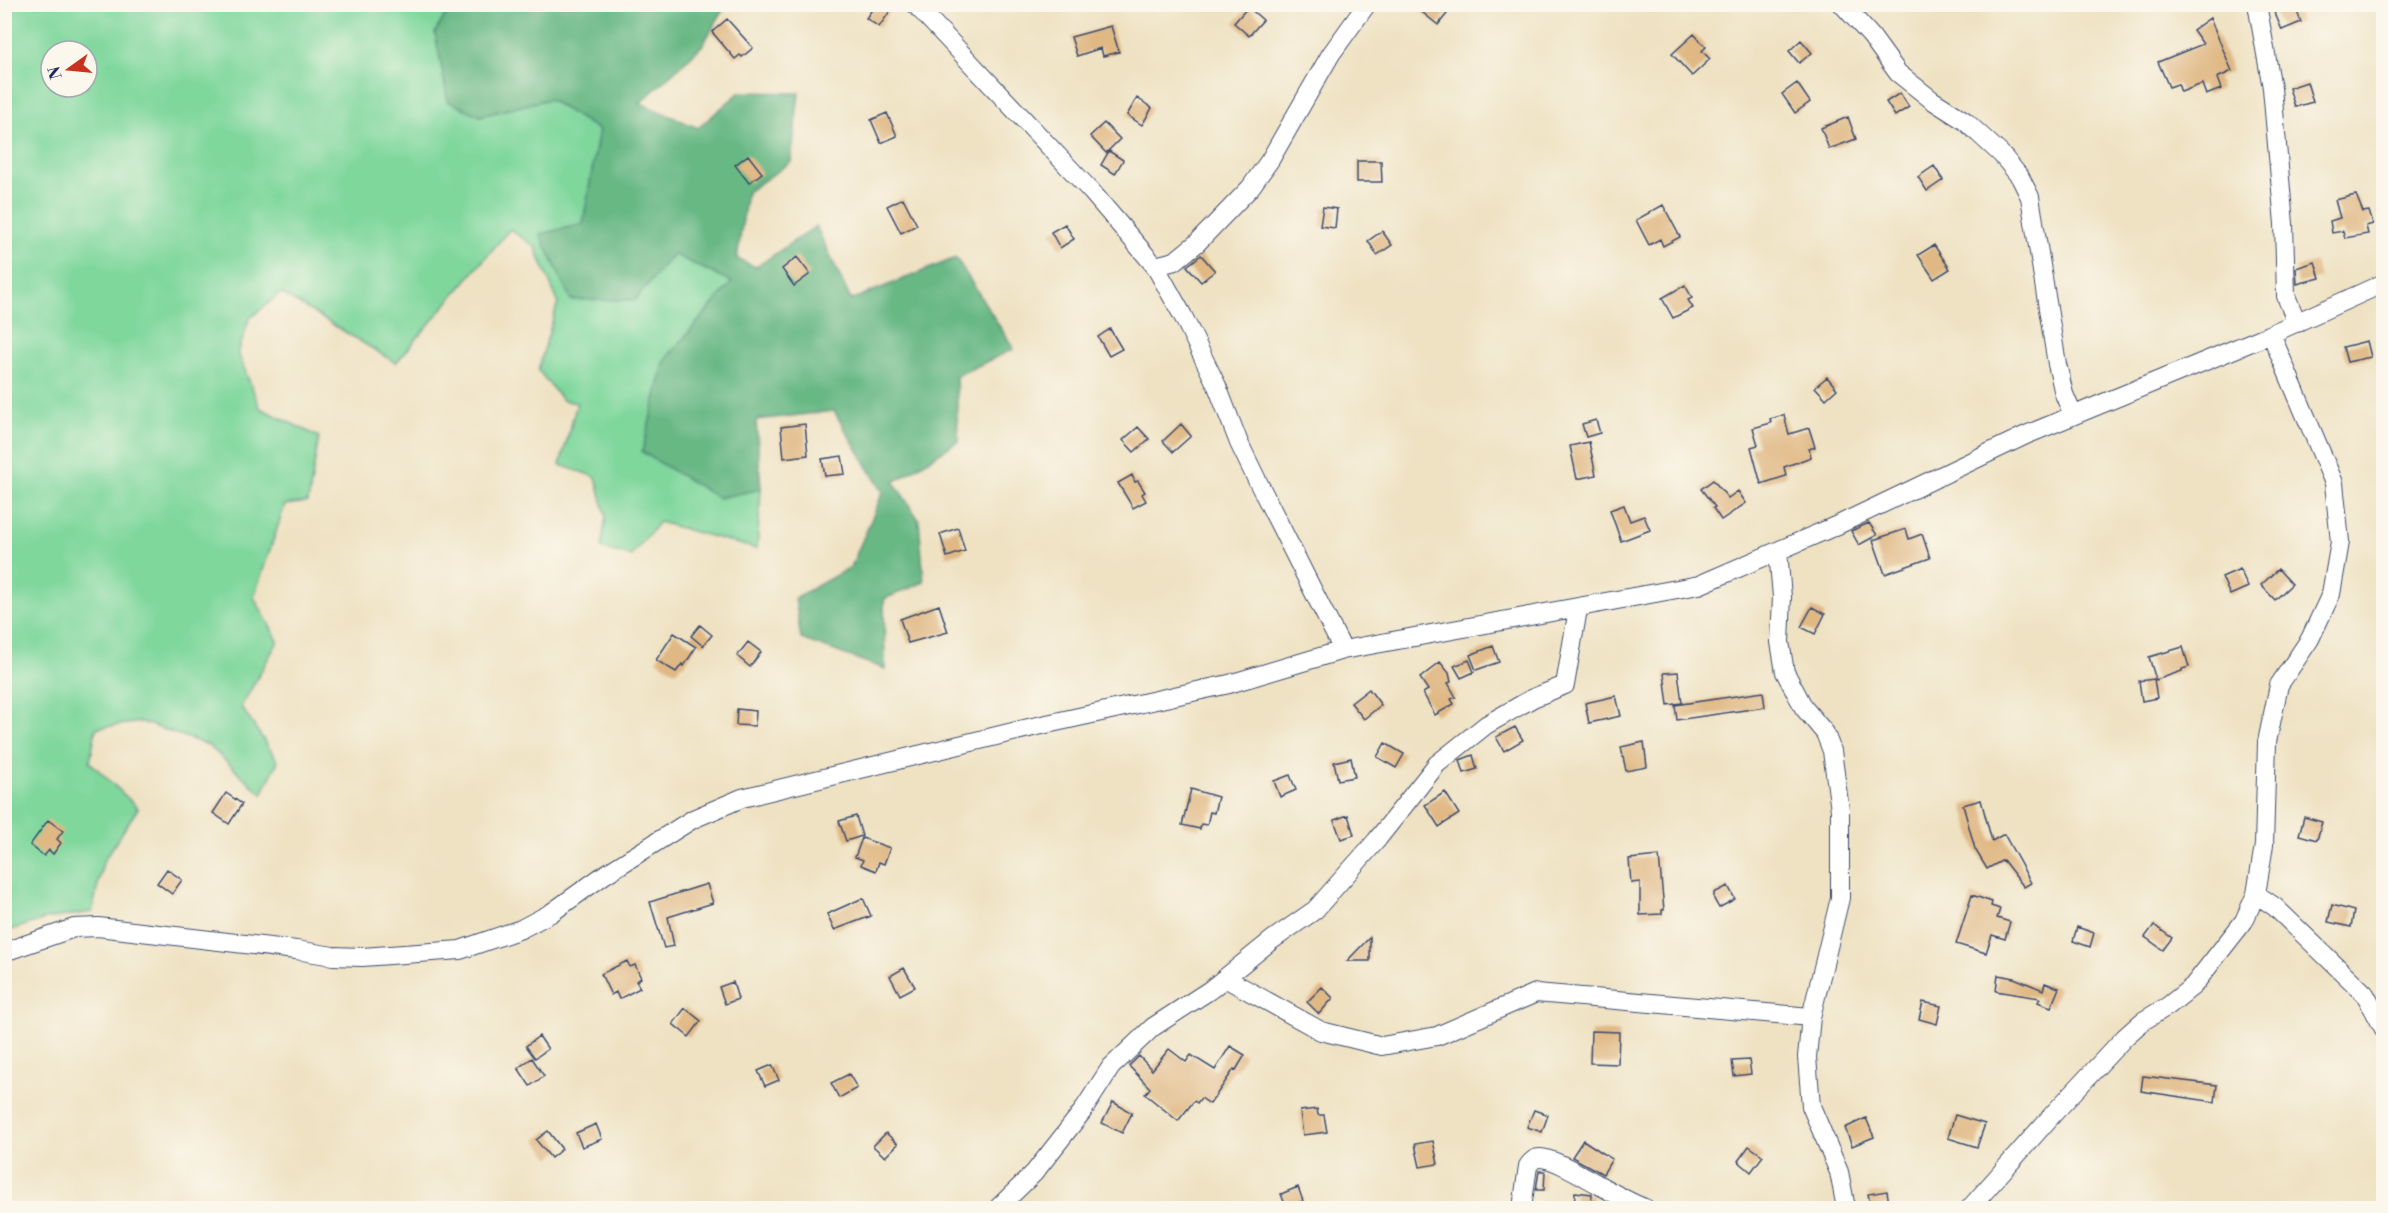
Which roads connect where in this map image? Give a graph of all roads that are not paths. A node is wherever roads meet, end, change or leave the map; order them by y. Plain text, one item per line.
1 (915, 4) edge
2 (1367, 4) edge
3 (1842, 4) edge
4 (2257, 4) edge
5 (1155, 266) junction
6 (2384, 283) edge
7 (2296, 323) junction
8 (2271, 334) junction
9 (2073, 415) junction
10 (1778, 551) junction
11 (1578, 609) junction
12 (1344, 650) junction
13 (2256, 894) junction
14 (4, 952) edge
15 (1225, 978) junction
16 (1811, 1017) junction
17 (2384, 1029) edge
18 (998, 1209) edge
19 (1522, 1209) edge
20 (1645, 1209) edge
21 (1846, 1209) edge
22 (1970, 1209) edge

1 - 5 street
2 - 5 street
3 - 9 street
4 - 7 street
5 - 12 street
6 - 7 street
7 - 8 street
8 - 9 street
8 - 13 street
9 - 10 street
10 - 11 street
10 - 16 street
11 - 12 street
11 - 15 street
12 - 14 street
13 - 17 street
13 - 22 street
15 - 16 street
15 - 18 street
16 - 21 street
19 - 20 street

